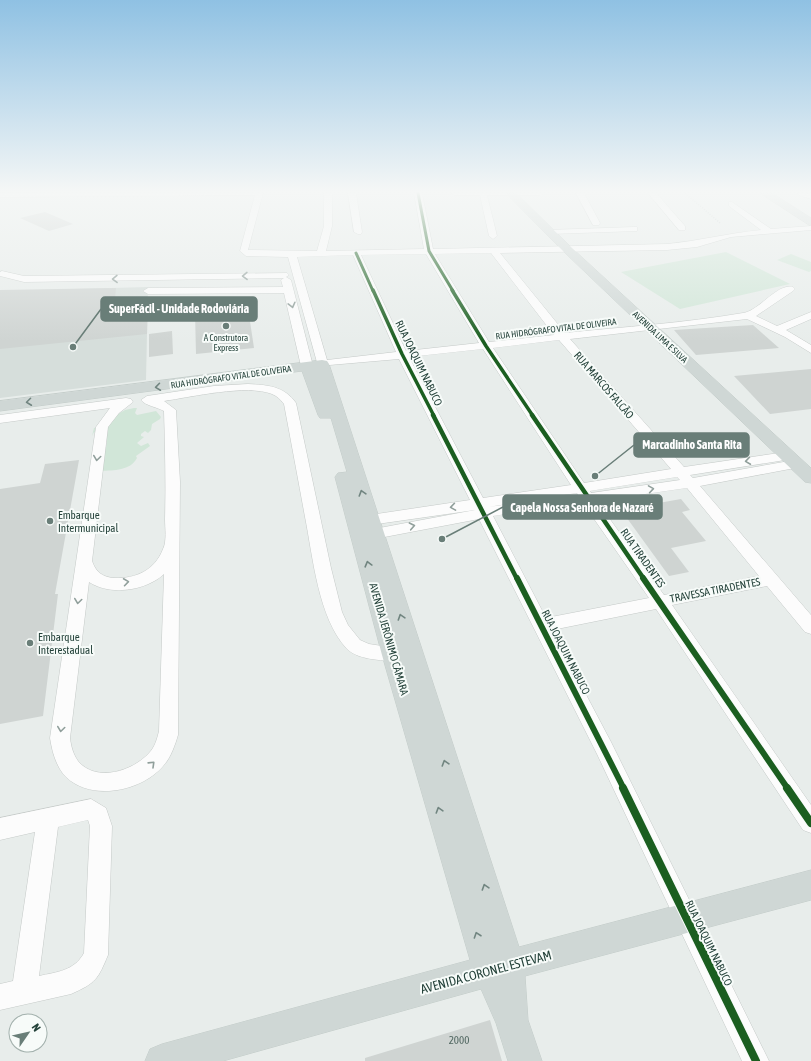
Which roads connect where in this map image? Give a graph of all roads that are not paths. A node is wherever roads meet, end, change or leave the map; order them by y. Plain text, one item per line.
1 (246, 243) edge
2 (324, 243) edge
3 (427, 243) edge
4 (561, 243) edge
5 (702, 243) edge
6 (568, 250) junction
7 (429, 251) junction
8 (494, 251) junction
9 (356, 252) junction
10 (321, 253) junction
11 (292, 254) junction
12 (281, 264) junction
13 (1, 278) edge
14 (18, 285) dead end
15 (790, 289) dead end
16 (288, 290) junction
17 (148, 291) dead end
18 (811, 315) edge
19 (748, 316) junction
20 (650, 327) junction
21 (778, 329) junction
22 (561, 336) junction
23 (486, 346) junction
24 (811, 350) edge
25 (402, 354) junction
26 (315, 365) junction
27 (114, 390) junction
28 (147, 400) junction
29 (0, 406) edge
30 (74, 410) junction
31 (170, 410) junction
32 (0, 419) edge
33 (102, 427) junction
34 (791, 460) junction
35 (680, 472) junction
36 (811, 478) edge
37 (690, 483) junction
38 (585, 493) junction
39 (481, 508) junction
40 (372, 527) junction
41 (317, 539) junction
42 (172, 548) junction
43 (84, 561) junction
44 (772, 579) junction
45 (660, 601) junction
46 (541, 626) junction
47 (811, 627) edge
48 (402, 655) junction
49 (48, 819) junction
50 (811, 823) edge
51 (0, 829) edge
52 (811, 885) edge
53 (686, 919) junction
54 (499, 969) junction
55 (24, 991) junction
56 (0, 997) edge
57 (162, 1061) edge
58 (525, 1061) edge
59 (756, 1061) edge

1 - 12 street
2 - 10 street
3 - 7 street, RUA TIRADENTES
4 - 6 main road, AVENIDA LIMA E SILVA
5 - 6 street
6 - 8 street
6 - 20 main road, AVENIDA LIMA E SILVA
7 - 8 street
7 - 9 street
7 - 23 street, RUA TIRADENTES
8 - 22 street, RUA MARCOS FALCÃO
9 - 10 street
9 - 25 street, RUA JOAQUIM NABUCO
10 - 11 street
11 - 12 street
11 - 26 street, AVENIDA JERÔNIMO CÂMARA
12 -> 13 street
12 - 16 street, AVENIDA JERÔNIMO CÂMARA
13 - 14 street
15 - 19 street
16 - 17 street
16 -> 26 street, AVENIDA JERÔNIMO CÂMARA
18 - 21 street
19 - 20 street, RUA HIDRÓGRAFO VITAL DE OLIVEIRA
19 - 21 street
20 - 22 street, RUA HIDRÓGRAFO VITAL DE OLIVEIRA
20 - 34 main road, AVENIDA LIMA E SILVA
21 - 24 street
22 - 23 street, RUA HIDRÓGRAFO VITAL DE OLIVEIRA
22 - 35 street, RUA MARCOS FALCÃO
23 - 25 street, RUA HIDRÓGRAFO VITAL DE OLIVEIRA
23 - 38 street, RUA TIRADENTES
25 - 26 street, RUA HIDRÓGRAFO VITAL DE OLIVEIRA
25 - 39 street, RUA JOAQUIM NABUCO
26 -> 27 main road, RUA HIDRÓGRAFO VITAL DE OLIVEIRA
40 -> 26 main road, AVENIDA JERÔNIMO CÂMARA
48 -> 26 main road, AVENIDA JERÔNIMO CÂMARA
27 - 28 street
27 -> 29 main road, RUA HIDRÓGRAFO VITAL DE OLIVEIRA
27 - 30 street
27 - 33 street
28 - 31 street
28 - 41 street
30 - 32 street
30 - 33 street
31 - 41 street
31 - 42 street
33 -> 43 street
34 -> 35 street
34 - 36 main road, AVENIDA LIMA E SILVA
34 - 37 street
35 - 37 street, RUA MARCOS FALCÃO
35 - 38 street
38 -> 37 street
37 - 44 street, RUA MARCOS FALCÃO
38 - 39 street
38 - 45 street, RUA TIRADENTES
39 - 40 street
39 - 46 street, RUA JOAQUIM NABUCO
48 -> 40 main road, AVENIDA JERÔNIMO CÂMARA
41 - 48 street
43 -> 42 street
43 -> 42 street
44 - 45 street, TRAVESSA TIRADENTES
44 - 47 street, RUA MARCOS FALCÃO
45 - 46 street, TRAVESSA TIRADENTES
45 - 50 street, RUA TIRADENTES
46 - 53 street, RUA JOAQUIM NABUCO
54 -> 48 main road, AVENIDA JERÔNIMO CÂMARA
49 - 51 street
49 - 55 street
49 - 55 street
52 - 53 main road, AVENIDA CORONEL ESTEVAM
53 - 54 main road, AVENIDA CORONEL ESTEVAM
53 - 59 street, RUA JOAQUIM NABUCO
54 - 57 main road, AVENIDA CORONEL ESTEVAM
54 - 58 main road, AVENIDA JERÔNIMO CÂMARA
55 - 56 street

